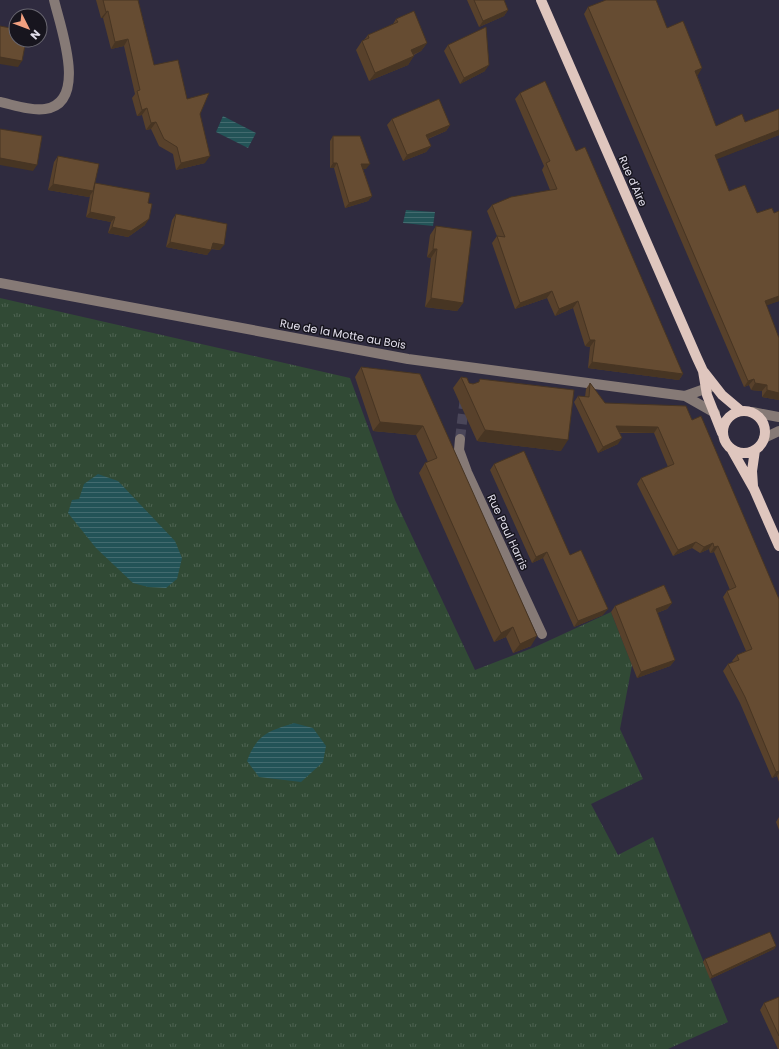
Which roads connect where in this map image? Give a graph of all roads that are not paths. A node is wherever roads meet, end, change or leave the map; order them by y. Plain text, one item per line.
1 (54, 0) edge
2 (541, 0) edge
3 (0, 102) edge
4 (0, 283) edge
5 (469, 368) junction
6 (467, 379) edge
7 (710, 387) junction
8 (685, 396) junction
9 (741, 411) junction
10 (752, 412) junction
11 (715, 413) junction
12 (779, 417) edge
13 (779, 431) edge
14 (722, 433) junction
15 (764, 438) junction
16 (460, 439) tunnel mouth
17 (732, 450) junction
18 (755, 450) junction
19 (754, 489) junction
20 (779, 546) edge
21 (542, 634) dead end

1 - 3 street
2 - 7 main road, Rue d'Aire
4 - 5 street, Rue de la Motte au Bois
5 - 6 street
5 - 8 street, Rue de la Motte au Bois
7 - 8 street, Rue de la Motte au Bois
7 - 9 main road, Rue d'Aire
7 - 11 main road, Rue d'Aire
8 - 11 street, Rue de la Motte au Bois
9 - 10 main road
9 - 14 main road
10 - 12 street
10 - 15 main road
11 - 14 main road, Rue d'Aire
13 - 15 street
14 - 17 main road
15 - 18 main road
16 - 21 street, Rue Paul Harris
17 - 18 main road
17 - 19 main road
18 - 19 main road
19 - 20 main road

